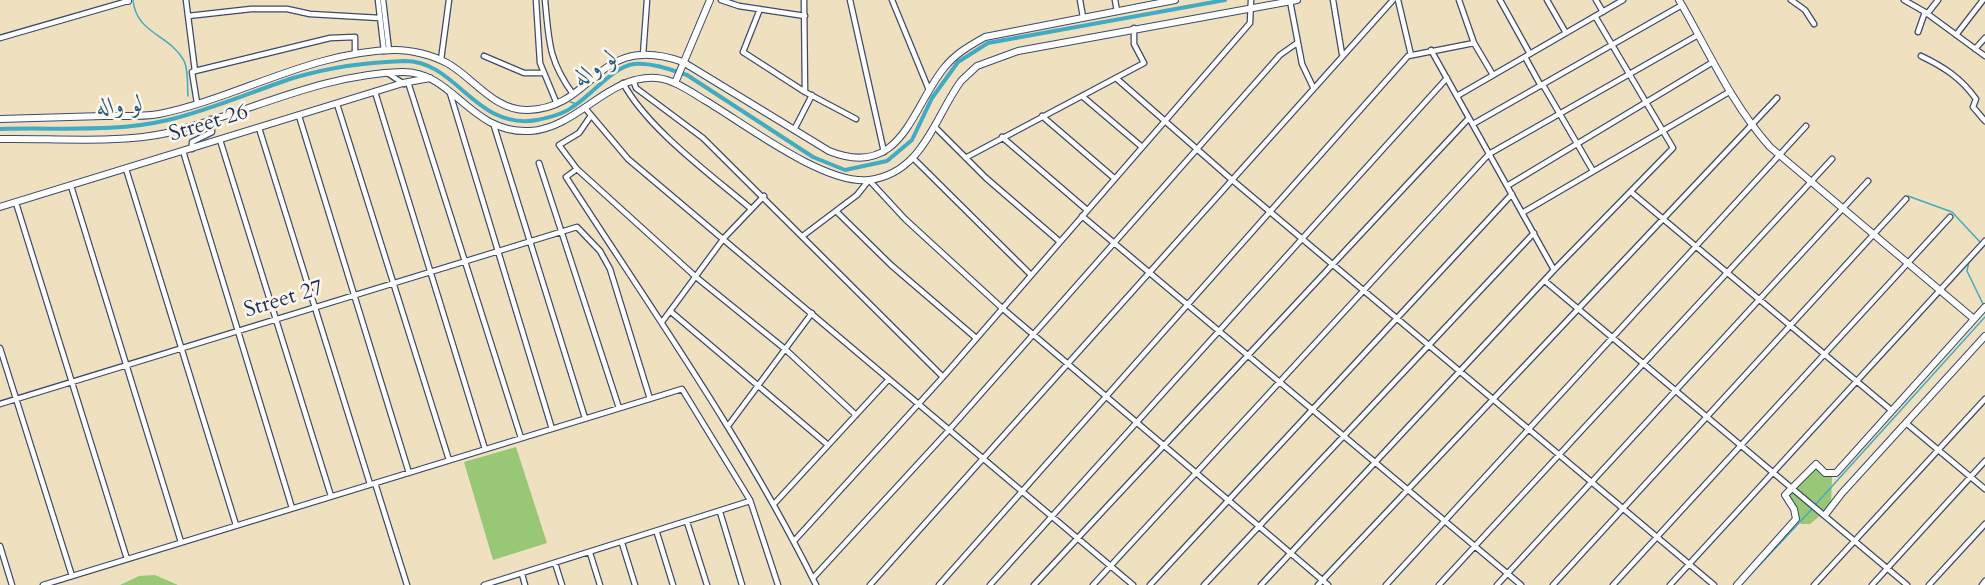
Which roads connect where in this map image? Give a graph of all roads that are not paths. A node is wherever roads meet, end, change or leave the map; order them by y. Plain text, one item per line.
1 (128, 0) edge
2 (186, 0) edge
3 (378, 0) edge
4 (383, 0) edge
5 (449, 0) edge
6 (536, 0) edge
7 (545, 0) edge
8 (646, 0) edge
9 (710, 0) edge
10 (721, 0) edge
11 (804, 0) edge
12 (850, 0) edge
13 (892, 0) edge
14 (1080, 0) edge
15 (1115, 0) edge
16 (1175, 0) edge
17 (1333, 0) edge
18 (1393, 0) edge
19 (1398, 0) edge
20 (1459, 0) edge
21 (1500, 0) edge
22 (1547, 0) edge
23 (1596, 0) edge
24 (1623, 0) edge
25 (1791, 0) edge
26 (1904, 0) edge
27 (1938, 0) edge
28 (1983, 0) edge
29 (1294, 1) edge
30 (1681, 2) edge
31 (1252, 4) edge
32 (760, 9) junction
33 (1117, 11) junction
34 (1603, 12) junction
35 (1926, 13) junction
36 (188, 16) junction
37 (805, 16) junction
38 (1595, 16) junction
39 (1083, 17) junction
40 (380, 18) junction
41 (1814, 24) dead end
42 (1134, 28) junction
43 (1918, 32) dead end
44 (1566, 33) junction
45 (1698, 35) junction
46 (1956, 35) junction
47 (0, 38) edge
48 (1985, 38) edge
49 (1297, 43) junction
50 (1474, 43) junction
51 (1612, 45) junction
52 (1975, 49) junction
53 (1431, 50) junction
54 (387, 51) junction
55 (355, 54) junction
56 (1342, 54) junction
57 (642, 55) junction
58 (1411, 55) junction
59 (1528, 55) junction
60 (484, 56) dead end
61 (1921, 56) dead end
62 (1985, 56) edge
63 (441, 60) junction
64 (1713, 62) junction
65 (683, 64) junction
66 (195, 71) junction
67 (542, 73) junction
68 (389, 74) junction
69 (1630, 74) junction
70 (1493, 75) junction
71 (430, 78) junction
72 (1116, 78) junction
73 (1447, 78) junction
74 (633, 81) junction
75 (675, 82) junction
76 (623, 83) junction
77 (407, 84) junction
78 (1542, 85) junction
79 (1313, 87) junction
80 (929, 90) junction
81 (375, 92) junction
82 (449, 92) junction
83 (805, 92) junction
84 (1729, 92) junction
85 (573, 93) junction
86 (812, 95) junction
87 (1082, 96) junction
88 (1457, 96) junction
89 (1776, 98) dead end
90 (197, 103) junction
91 (1646, 103) junction
92 (337, 104) junction
93 (557, 104) junction
94 (585, 108) junction
95 (1560, 114) junction
96 (299, 116) junction
97 (1042, 116) junction
98 (590, 117) junction
99 (1469, 118) junction
100 (0, 119) edge
101 (211, 119) junction
102 (856, 119) dead end
103 (1985, 121) edge
104 (1165, 122) junction
105 (1473, 124) junction
106 (1750, 124) junction
107 (494, 126) junction
108 (1806, 126) dead end
109 (935, 127) junction
110 (259, 128) junction
111 (794, 130) junction
112 (1663, 131) junction
113 (1002, 137) junction
114 (0, 139) edge
115 (220, 140) junction
116 (1577, 144) junction
117 (1142, 147) junction
118 (192, 148) junction
119 (1196, 149) junction
120 (183, 151) junction
121 (884, 152) junction
122 (1490, 154) junction
123 (1779, 154) junction
124 (967, 157) junction
125 (913, 158) junction
126 (1832, 159) dead end
127 (539, 164) dead end
128 (126, 169) junction
129 (577, 169) junction
130 (1593, 171) junction
131 (1114, 178) junction
132 (1231, 179) junction
133 (869, 180) junction
134 (1812, 181) junction
135 (1868, 181) dead end
136 (71, 186) junction
137 (1507, 186) junction
138 (1631, 192) junction
139 (1512, 194) junction
140 (764, 196) junction
141 (1906, 199) dead end
142 (16, 202) junction
143 (0, 207) edge
144 (750, 208) junction
145 (1844, 208) junction
146 (1087, 210) junction
147 (1270, 211) junction
148 (837, 212) junction
149 (1522, 213) junction
150 (1082, 216) junction
151 (1950, 217) dead end
152 (1663, 218) junction
153 (562, 232) junction
154 (1534, 233) junction
155 (1874, 234) junction
156 (804, 235) junction
157 (724, 238) junction
158 (1303, 238) junction
159 (530, 241) junction
160 (1059, 241) junction
161 (1985, 241) edge
162 (1114, 242) junction
163 (1696, 245) junction
164 (498, 251) junction
165 (464, 262) junction
166 (1909, 262) junction
167 (1334, 264) junction
168 (1554, 270) junction
169 (1149, 271) junction
170 (431, 272) junction
171 (1728, 272) junction
172 (1030, 274) junction
173 (696, 277) junction
174 (1545, 281) junction
175 (393, 283) junction
176 (1941, 290) junction
177 (1365, 291) junction
178 (354, 296) junction
179 (1760, 299) junction
180 (1188, 304) junction
181 (1985, 307) edge
182 (314, 308) junction
183 (1002, 308) junction
184 (1577, 309) junction
185 (670, 311) junction
186 (812, 313) junction
187 (1397, 317) junction
188 (1974, 319) junction
189 (275, 320) junction
190 (662, 322) junction
191 (1791, 325) junction
192 (1219, 331) junction
193 (236, 332) junction
194 (1033, 335) junction
195 (1985, 336) edge
196 (1612, 337) junction
197 (976, 338) junction
198 (1429, 344) junction
199 (0, 348) edge
200 (182, 348) junction
201 (786, 349) junction
202 (1825, 354) junction
203 (1249, 356) junction
204 (1644, 363) junction
205 (1067, 364) junction
206 (127, 365) junction
207 (1461, 371) junction
208 (943, 376) junction
209 (889, 379) junction
210 (1857, 381) junction
211 (72, 382) junction
212 (1280, 383) junction
213 (759, 386) junction
214 (1676, 390) junction
215 (1106, 398) junction
216 (1494, 398) junction
217 (16, 399) junction
218 (650, 399) junction
219 (1985, 399) edge
220 (0, 404) edge
221 (919, 404) junction
222 (619, 408) junction
223 (1312, 410) junction
224 (1891, 410) junction
225 (856, 415) junction
226 (1707, 417) junction
227 (585, 418) junction
228 (1136, 423) junction
229 (1906, 423) junction
230 (728, 426) junction
231 (1529, 428) junction
232 (552, 429) junction
233 (950, 430) junction
234 (1344, 436) junction
235 (521, 438) junction
236 (828, 445) junction
237 (1741, 445) junction
238 (1164, 446) junction
239 (485, 449) junction
240 (1938, 450) junction
241 (1560, 454) junction
242 (984, 459) junction
243 (449, 460) junction
244 (1985, 461) edge
245 (1376, 463) junction
246 (1773, 472) junction
247 (409, 473) junction
248 (1196, 474) junction
249 (1971, 477) junction
250 (1592, 482) junction
251 (373, 484) junction
252 (1792, 488) junction
253 (1407, 489) junction
254 (1985, 489) edge
255 (1023, 491) junction
256 (331, 496) junction
257 (750, 501) junction
258 (1228, 501) junction
259 (774, 504) junction
260 (292, 508) junction
261 (1623, 508) junction
262 (720, 512) junction
263 (1825, 515) junction
264 (1053, 516) junction
265 (1445, 520) junction
266 (687, 522) junction
267 (1985, 524) edge
268 (237, 525) junction
269 (1258, 526) junction
270 (657, 532) junction
271 (1657, 537) junction
272 (1078, 538) junction
273 (794, 540) junction
274 (1855, 541) junction
275 (181, 542) junction
276 (622, 543) junction
277 (0, 546) edge
278 (1475, 546) junction
279 (590, 553) junction
280 (1291, 553) junction
281 (127, 559) junction
282 (555, 563) junction
283 (1689, 564) junction
284 (1111, 566) junction
285 (1887, 568) junction
286 (522, 574) junction
287 (1508, 574) junction
288 (72, 576) junction
289 (813, 578) junction
290 (1323, 580) junction
291 (1985, 581) edge
292 (12, 585) edge
293 (43, 585) edge
294 (407, 585) edge
295 (484, 585) edge
296 (525, 585) edge
297 (562, 585) edge
298 (600, 585) edge
299 (635, 585) edge
300 (673, 585) edge
301 (707, 585) edge
302 (742, 585) edge
303 (778, 585) edge
304 (816, 585) edge
305 (870, 585) edge
306 (939, 585) edge
307 (990, 585) edge
308 (1034, 585) edge
309 (1093, 585) edge
310 (1133, 585) edge
311 (1150, 585) edge
312 (1204, 585) edge
313 (1261, 585) edge
314 (1318, 585) edge
315 (1328, 585) edge
316 (1386, 585) edge
317 (1439, 585) edge
318 (1497, 585) edge
319 (1521, 585) edge
320 (1553, 585) edge
321 (1613, 585) edge
322 (1670, 585) edge
323 (1714, 585) edge
324 (1737, 585) edge
325 (1814, 585) edge
326 (1872, 585) edge
327 (1907, 585) edge
328 (1929, 585) edge
329 (1982, 585) edge

1 - 47 street
2 - 36 street
3 - 40 street
4 - 54 street
5 - 63 street
6 - 67 street
7 - 85 street
8 - 57 street
9 - 65 street
10 - 32 street
11 - 37 street
12 - 121 street
13 - 80 street
14 - 39 street
15 - 33 street
16 - 33 street
17 - 56 street
18 - 56 street
19 - 58 street
20 - 50 street
21 - 59 street
22 - 44 street
23 - 34 street
24 - 34 street
25 - 41 street
26 - 35 street
27 - 35 street
28 - 46 street
29 - 31 street
29 - 49 street
30 - 45 street
30 - 51 street
31 - 42 street
31 - 104 street
32 - 37 street
32 - 83 street
33 - 39 street
34 - 38 street
35 - 43 street
35 - 46 street
36 - 40 street
36 - 66 street
37 - 83 street
38 - 44 street
38 - 51 street
39 - 80 street
40 - 54 street
42 - 72 street
42 - 109 street
44 - 59 street
45 - 64 street
45 - 69 street
46 - 52 street
48 - 52 street
49 - 79 street
49 - 119 street
50 - 53 street
50 - 70 street
51 - 69 street
51 - 78 street
52 - 62 street
53 - 58 street
53 - 73 street
54 - 55 street
54 - 63 street
55 - 66 street
55 - 90 street
56 - 79 street
57 - 65 street
57 - 85 street
58 - 147 street
59 - 70 street
59 - 78 street
60 - 67 street
61 - 103 street
63 - 93 street
64 - 84 street
64 - 91 street
65 - 75 street
65 - 111 street
66 - 90 street
67 - 93 street
68 - 71 street
68 - 77 street
68 - 101 street
69 - 91 street
69 - 95 street
70 - 88 street
71 - 77 street, Street 26
71 - 82 street
72 - 87 street
72 - 104 street
73 - 88 street
73 - 158 street
74 - 75 street
74 - 76 street
74 - 140 street
75 - 133 street
76 - 94 street
76 - 144 street
77 - 81 street, Street 26
77 - 165 street
78 - 95 street
78 - 105 street
79 - 132 street
80 - 121 street
81 - 92 street, Street 26
81 - 170 street
82 - 107 street
82 - 164 street
83 - 86 street
84 - 106 street
84 - 112 street
85 - 93 street
86 - 102 street
86 - 111 street
87 - 97 street
87 - 117 street
88 - 99 street
89 - 106 street
90 - 100 street
91 - 112 street
91 - 116 street
92 - 96 street, Street 26
92 - 175 street
94 - 98 street
94 - 107 street
95 - 116 street
95 - 122 street
96 - 110 street, Street 26
96 - 178 street
97 - 113 street
97 - 131 street
98 - 129 street
98 - 157 street
99 - 105 street
99 - 167 street
101 - 114 street
101 - 118 street
104 - 117 street
104 - 119 street
105 - 122 street
106 - 123 street
106 - 152 street
107 - 159 street
108 - 123 street
109 - 124 street
109 - 125 street
110 - 115 street, Street 26
110 - 182 street
111 - 121 street
112 - 130 street
112 - 138 street
113 - 124 street
113 - 146 street
115 - 118 street, Street 26
115 - 189 street
116 - 130 street
116 - 137 street
117 - 131 street
118 - 120 street, Street 26
119 - 132 street
119 - 162 street
120 - 128 street, Street 26
120 - 193 street
122 - 137 street
122 - 177 street
123 - 134 street
123 - 163 street
124 - 160 street
125 - 133 street
125 - 172 street
126 - 134 street
127 - 153 street
128 - 136 street, Street 26
128 - 200 street
129 - 173 street
129 - 190 street
130 - 149 street
131 - 146 street
132 - 147 street
132 - 169 street
133 - 148 street
133 - 183 street
134 - 145 street
134 - 171 street
135 - 145 street
136 - 142 street, Street 26
136 - 206 street
137 - 139 street
138 - 152 street
138 - 168 street
139 - 149 street
139 - 187 street
140 - 144 street
140 - 156 street
141 - 155 street
142 - 143 street, Street 26
142 - 211 street
144 - 157 street
145 - 155 street
145 - 179 street
146 - 150 street
147 - 158 street
147 - 180 street
148 - 156 street
148 - 197 street
149 - 154 street
150 - 160 street
150 - 162 street
151 - 166 street
152 - 163 street
152 - 184 street
153 - 159 street, Street 27
153 - 218 street, Street 27
153 - 222 street
154 - 168 street
154 - 198 street
155 - 166 street
155 - 191 street
156 - 208 street
157 - 173 street
157 - 186 street
158 - 167 street
158 - 192 street
159 - 164 street, Street 27
159 - 227 street
160 - 172 street
161 - 176 street
162 - 169 street
162 - 194 street
163 - 171 street
163 - 196 street
164 - 165 street, Street 27
164 - 232 street
165 - 170 street, Street 27
165 - 235 street
166 - 176 street
166 - 202 street
167 - 177 street
167 - 203 street
168 - 174 street
169 - 180 street
169 - 205 street
170 - 175 street, Street 27
170 - 239 street
171 - 179 street
171 - 204 street
172 - 183 street
173 - 185 street
173 - 201 street
174 - 184 street
174 - 207 street
175 - 178 street, Street 27
175 - 243 street
176 - 188 street
176 - 210 street
177 - 187 street
177 - 212 street
178 - 182 street, Street 27
178 - 247 street
179 - 191 street
179 - 214 street
180 - 192 street
180 - 215 street
181 - 188 street
182 - 189 street, Street 27
182 - 251 street
183 - 194 street
183 - 197 street
184 - 196 street
184 - 216 street
185 - 190 street
185 - 213 street
186 - 201 street
186 - 209 street
187 - 198 street
187 - 223 street
188 - 224 street
189 - 193 street, Street 27
189 - 256 street
190 - 230 street
191 - 202 street
191 - 226 street
192 - 203 street
192 - 228 street
193 - 200 street, Street 27
193 - 260 street
194 - 205 street
194 - 233 street
195 - 229 street
196 - 204 street
196 - 231 street
197 - 208 street
198 - 207 street
198 - 234 street
199 - 217 street
200 - 206 street, Street 27
200 - 268 street
201 - 213 street
201 - 225 street
202 - 210 street
202 - 237 street
203 - 212 street
203 - 238 street
204 - 214 street
204 - 241 street
205 - 215 street
205 - 242 street
206 - 211 street, Street 27
206 - 275 street
207 - 216 street
207 - 245 street
208 - 221 street
209 - 221 street
209 - 225 street
210 - 224 street
210 - 246 street
211 - 217 street, Street 27
211 - 281 street
212 - 223 street
212 - 248 street
213 - 230 street
213 - 236 street
214 - 226 street
214 - 250 street
215 - 228 street
215 - 255 street
216 - 231 street
216 - 253 street
217 - 220 street, Street 27
217 - 288 street
218 - 222 street
218 - 257 street
219 - 240 street
221 - 233 street
221 - 273 street
222 - 227 street
223 - 234 street
223 - 258 street
224 - 252 street
225 - 236 street
226 - 237 street
226 - 261 street
227 - 232 street
228 - 238 street
228 - 264 street
229 - 240 street
229 - 263 street
230 - 259 street
231 - 241 street
231 - 265 street
232 - 235 street
233 - 242 street
233 - 289 street
234 - 245 street
234 - 269 street
235 - 239 street
236 - 259 street
237 - 246 street
237 - 271 street
238 - 248 street
238 - 272 street
239 - 243 street
240 - 249 street
240 - 274 street
241 - 250 street
241 - 278 street
242 - 255 street
242 - 305 street
243 - 247 street
244 - 249 street
245 - 253 street
245 - 280 street
246 - 252 street
246 - 283 street
247 - 251 street
248 - 258 street
248 - 284 street
249 - 254 street
249 - 285 street
250 - 261 street
250 - 287 street
251 - 256 street
251 - 294 street
252 - 263 street
252 - 324 street
253 - 265 street
253 - 290 street
255 - 264 street
255 - 306 street
256 - 260 street
257 - 262 street
257 - 303 street
258 - 269 street
258 - 311 street
259 - 273 street
260 - 268 street
261 - 271 street
261 - 320 street
262 - 266 street
262 - 302 street
263 - 274 street
264 - 272 street
264 - 307 street
265 - 278 street
265 - 316 street
266 - 270 street
266 - 301 street
267 - 328 street
268 - 275 street
269 - 280 street
269 - 312 street
270 - 276 street
270 - 300 street
271 - 283 street
271 - 321 street
272 - 284 street
272 - 308 street
273 - 289 street
274 - 285 street
274 - 325 street
275 - 281 street
276 - 279 street
276 - 299 street
277 - 292 street
278 - 287 street
278 - 317 street
279 - 282 street
279 - 298 street
280 - 290 street
280 - 313 street
281 - 288 street
282 - 286 street
282 - 297 street
283 - 322 street
283 - 323 street
284 - 309 street
284 - 310 street
285 - 326 street
285 - 327 street
286 - 295 street
286 - 296 street
287 - 318 street
287 - 319 street
288 - 293 street
289 - 304 street
290 - 314 street
290 - 315 street
291 - 329 street

